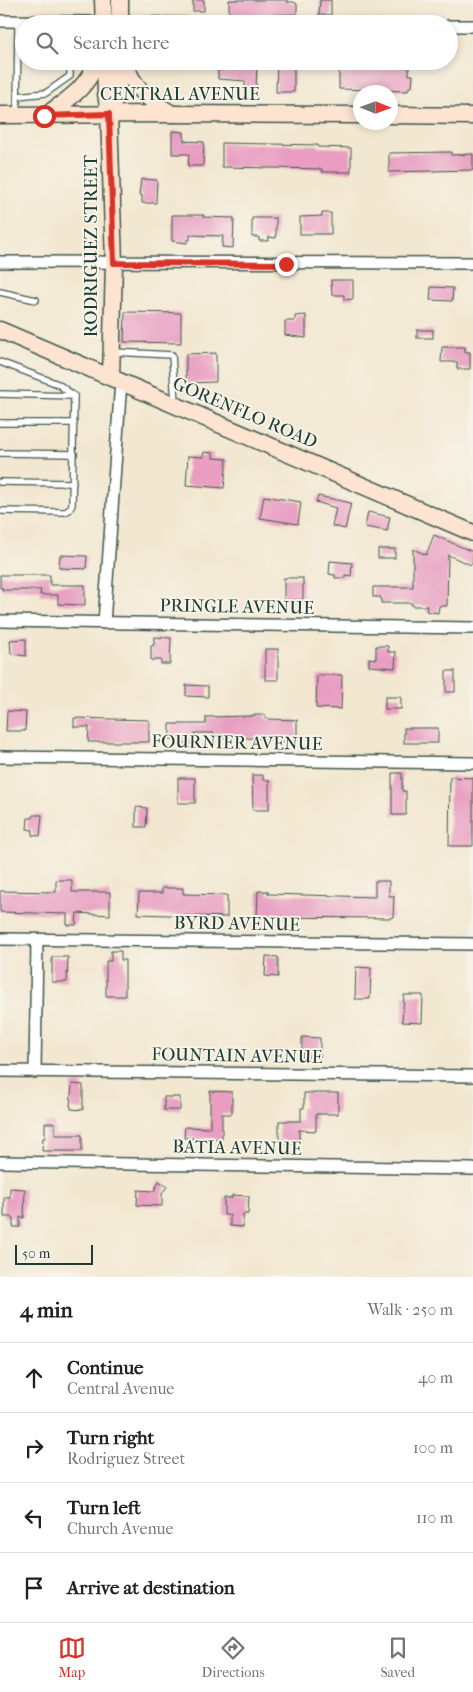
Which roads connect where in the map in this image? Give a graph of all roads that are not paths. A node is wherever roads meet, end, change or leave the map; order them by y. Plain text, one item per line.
1 (103, 0) edge
2 (120, 0) edge
3 (109, 15) edge
4 (115, 15) edge
5 (0, 21) edge
6 (15, 22) edge
7 (458, 26) edge
8 (473, 26) edge
9 (17, 70) edge
10 (70, 70) edge
11 (94, 70) edge
12 (105, 70) edge
13 (119, 70) edge
14 (127, 70) edge
15 (17, 96) junction
16 (109, 114) junction
17 (172, 114) junction
18 (0, 115) edge
19 (16, 115) junction
20 (353, 115) edge
21 (398, 115) edge
22 (44, 116) junction
23 (473, 116) edge
24 (0, 262) edge
25 (114, 263) junction
26 (473, 263) edge
27 (0, 292) edge
28 (36, 300) dead end
29 (0, 330) edge
30 (111, 352) junction
31 (0, 362) edge
32 (0, 366) edge
33 (13, 367) junction
34 (116, 379) junction
35 (0, 394) edge
36 (74, 396) junction
37 (175, 405) junction
38 (0, 423) edge
39 (74, 424) junction
40 (0, 453) edge
41 (74, 454) junction
42 (0, 482) edge
43 (73, 483) junction
44 (0, 511) edge
45 (473, 533) edge
46 (0, 622) edge
47 (104, 623) junction
48 (473, 628) edge
49 (0, 757) edge
50 (473, 763) edge
51 (0, 939) edge
52 (37, 940) junction
53 (473, 944) edge
54 (0, 1071) edge
55 (35, 1072) junction
56 (473, 1076) edge
57 (0, 1162) edge
58 (473, 1169) edge

1 - 3 main road
2 - 4 main road
5 - 6 street
7 - 8 street
9 - 15 lane
10 - 15 lane
11 - 22 main road
12 - 16 main road, RODRIGUEZ STREET
13 - 16 main road, RODRIGUEZ STREET
14 - 17 main road
15 - 19 lane
16 - 17 main road, CENTRAL AVENUE
16 - 22 main road, CENTRAL AVENUE
16 - 25 main road, RODRIGUEZ STREET
17 - 20 main road, CENTRAL AVENUE
18 - 19 main road, CENTRAL AVENUE
19 - 22 main road, CENTRAL AVENUE
21 - 23 main road
24 - 25 street
25 - 26 street
25 - 30 main road, RODRIGUEZ STREET
27 - 28 lane
29 - 34 main road, GORENFLO ROAD
30 - 34 main road, RODRIGUEZ STREET
30 - 37 lane
31 - 33 lane
32 - 33 lane
33 - 36 lane
34 - 37 main road, GORENFLO ROAD
34 - 47 street, RODRIGUEZ STREET
35 - 36 lane
36 - 39 lane
37 - 45 main road, GORENFLO ROAD
38 - 39 lane
39 - 41 lane
40 - 41 lane
41 - 43 lane
42 - 43 lane
43 - 44 lane
46 - 47 street, PRINGLE AVENUE
47 - 48 street, PRINGLE AVENUE
49 - 50 street, FOURNIER AVENUE
51 - 52 street, BYRD AVENUE
52 - 53 street, BYRD AVENUE
52 - 55 street
54 - 55 street, FOUNTAIN AVENUE
55 - 56 street, FOUNTAIN AVENUE
57 - 58 street, BATIA AVENUE

